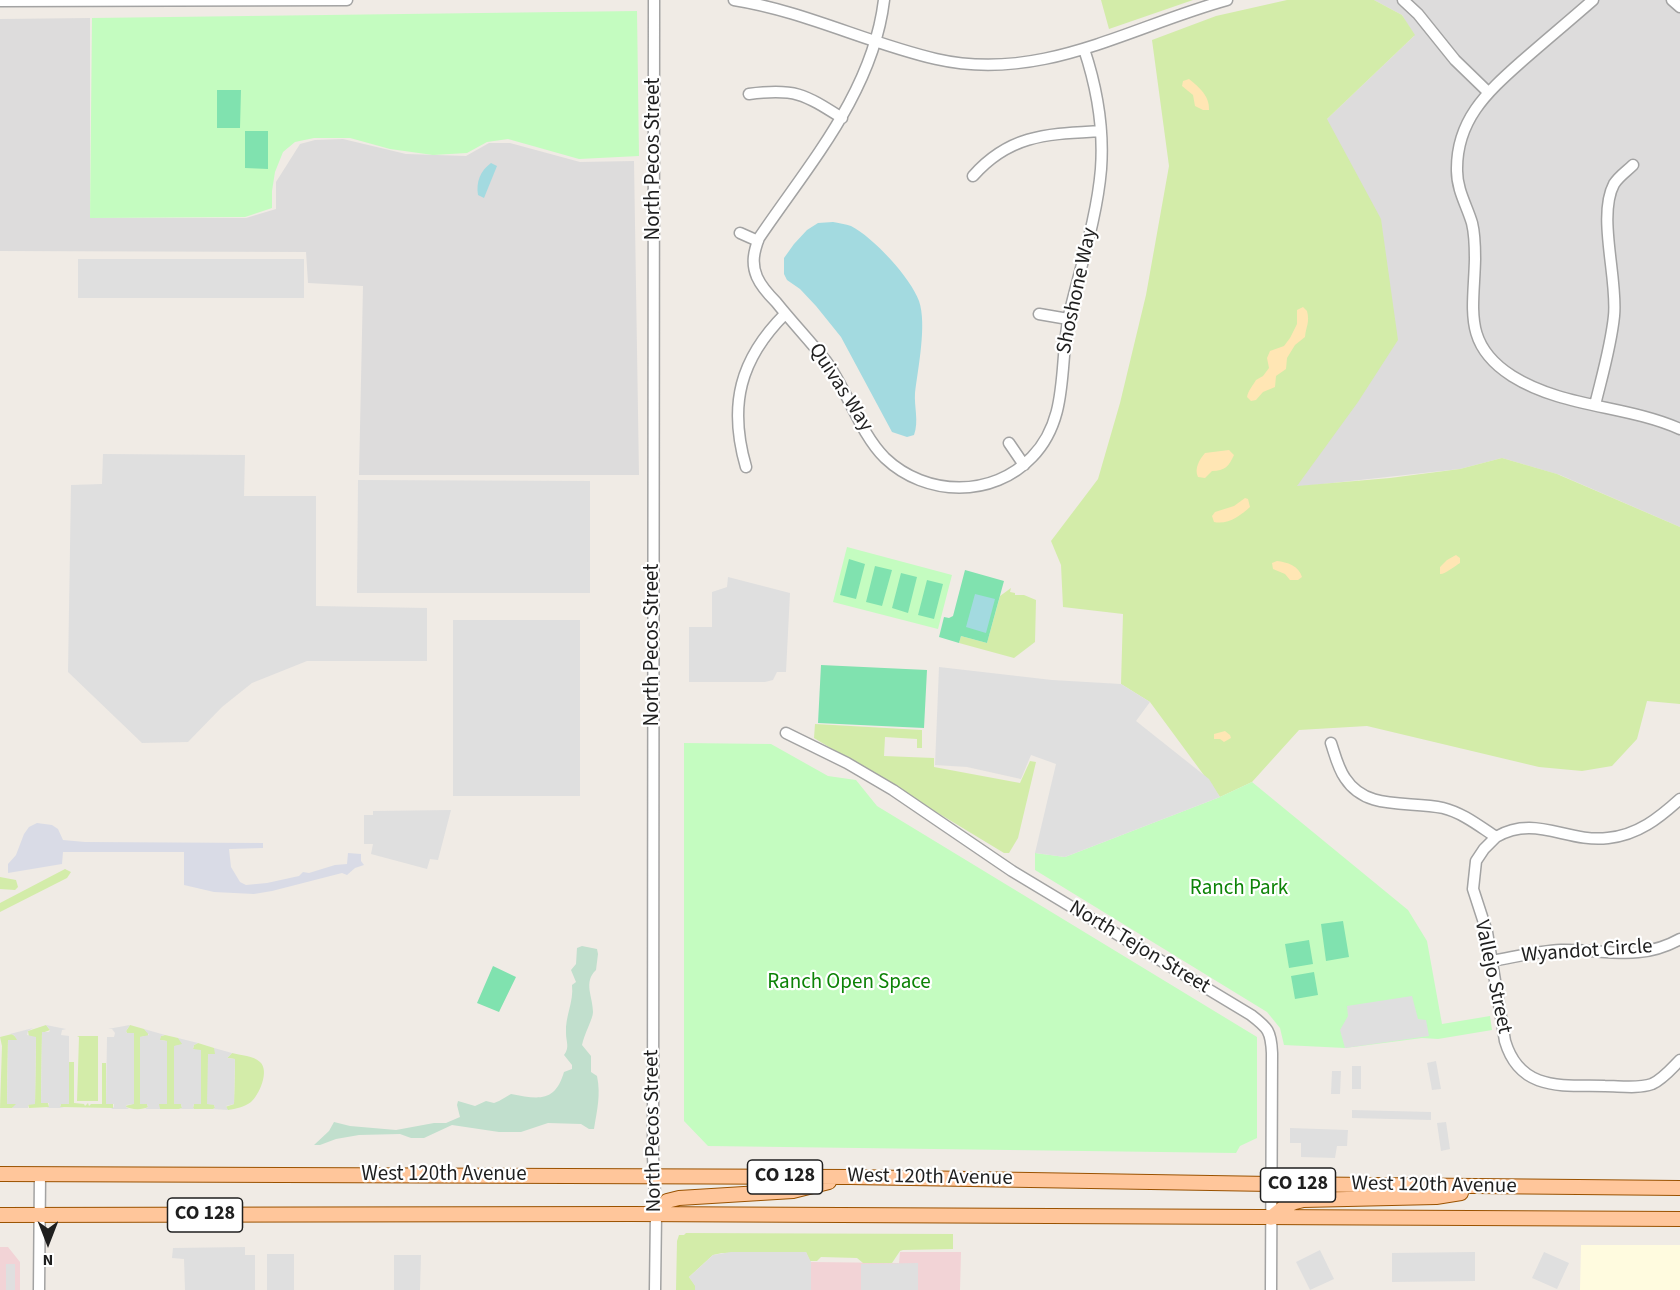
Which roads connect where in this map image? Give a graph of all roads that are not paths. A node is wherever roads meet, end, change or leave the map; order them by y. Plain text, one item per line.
1 (162, 0) edge
2 (347, 0) edge
3 (654, 0) edge
4 (734, 0) edge
5 (884, 0) edge
6 (1227, 0) edge
7 (1403, 0) edge
8 (1593, 0) edge
9 (1672, 0) edge
10 (0, 1) edge
11 (1680, 7) edge
12 (874, 40) junction
13 (1084, 49) junction
14 (1488, 92) junction
15 (749, 94) dead end
16 (842, 118) junction
17 (1101, 131) junction
18 (1634, 165) dead end
19 (973, 176) dead end
20 (740, 233) dead end
21 (758, 241) junction
22 (785, 314) junction
23 (1039, 314) dead end
24 (1068, 319) junction
25 (1594, 405) junction
26 (1680, 429) edge
27 (1009, 443) dead end
28 (1024, 465) junction
29 (746, 467) dead end
30 (971, 488) joint
31 (786, 733) dead end
32 (1331, 743) dead end
33 (1680, 799) edge
34 (1496, 837) junction
35 (1680, 939) edge
36 (1492, 961) junction
37 (1680, 1060) edge
38 (0, 1174) edge
39 (40, 1174) junction
40 (653, 1176) junction
41 (850, 1177) junction
42 (1271, 1184) junction
43 (1503, 1187) junction
44 (1680, 1188) edge
45 (656, 1214) junction
46 (0, 1215) edge
47 (39, 1215) junction
48 (1271, 1218) junction
49 (1680, 1219) edge
50 (39, 1290) edge
51 (655, 1290) edge
52 (1271, 1290) edge

1 - 2 street
1 - 10 street
3 - 40 street, North Pecos Street
4 - 12 street
5 - 12 street
6 - 13 street
7 - 14 street
8 - 14 street
9 - 11 street
12 - 13 street
12 - 16 street
13 - 17 street, Shoshone Way
14 - 25 street
15 - 16 street
16 - 21 street
17 - 19 street
17 - 24 street, Shoshone Way
18 - 25 street
20 - 21 street
21 - 22 street, Quivas Way
22 - 29 street
22 - 30 street, Quivas Way
23 - 24 street
24 - 28 street, Shoshone Way
25 - 26 street
27 - 28 street
28 - 30 street, Shoshone Way
31 - 42 street, North Tejon Street
32 - 34 street
33 - 34 street
34 - 36 street, Vallejo Street
35 - 36 street, Wyandot Circle
36 - 37 street, Vallejo Street
38 - 39 main road, West 120th Avenue / CO 128
39 - 40 main road, West 120th Avenue / CO 128
39 - 47 street
40 - 41 main road, West 120th Avenue / CO 128
40 - 45 street, North Pecos Street
41 - 42 main road, West 120th Avenue / CO 128
41 - 45 main road
42 - 43 main road, West 120th Avenue / CO 128
42 - 48 street, North Tejon Street
43 - 44 main road, West 120th Avenue / CO 128
43 - 48 main road
45 - 47 main road, West 120th Avenue / CO 128
45 - 48 main road, West 120th Avenue / CO 128
45 - 51 street, North Pecos Street
46 - 47 main road, West 120th Avenue / CO 128
47 - 50 street
48 - 49 main road, West 120th Avenue / CO 128
48 - 52 street, North Tejon Street

